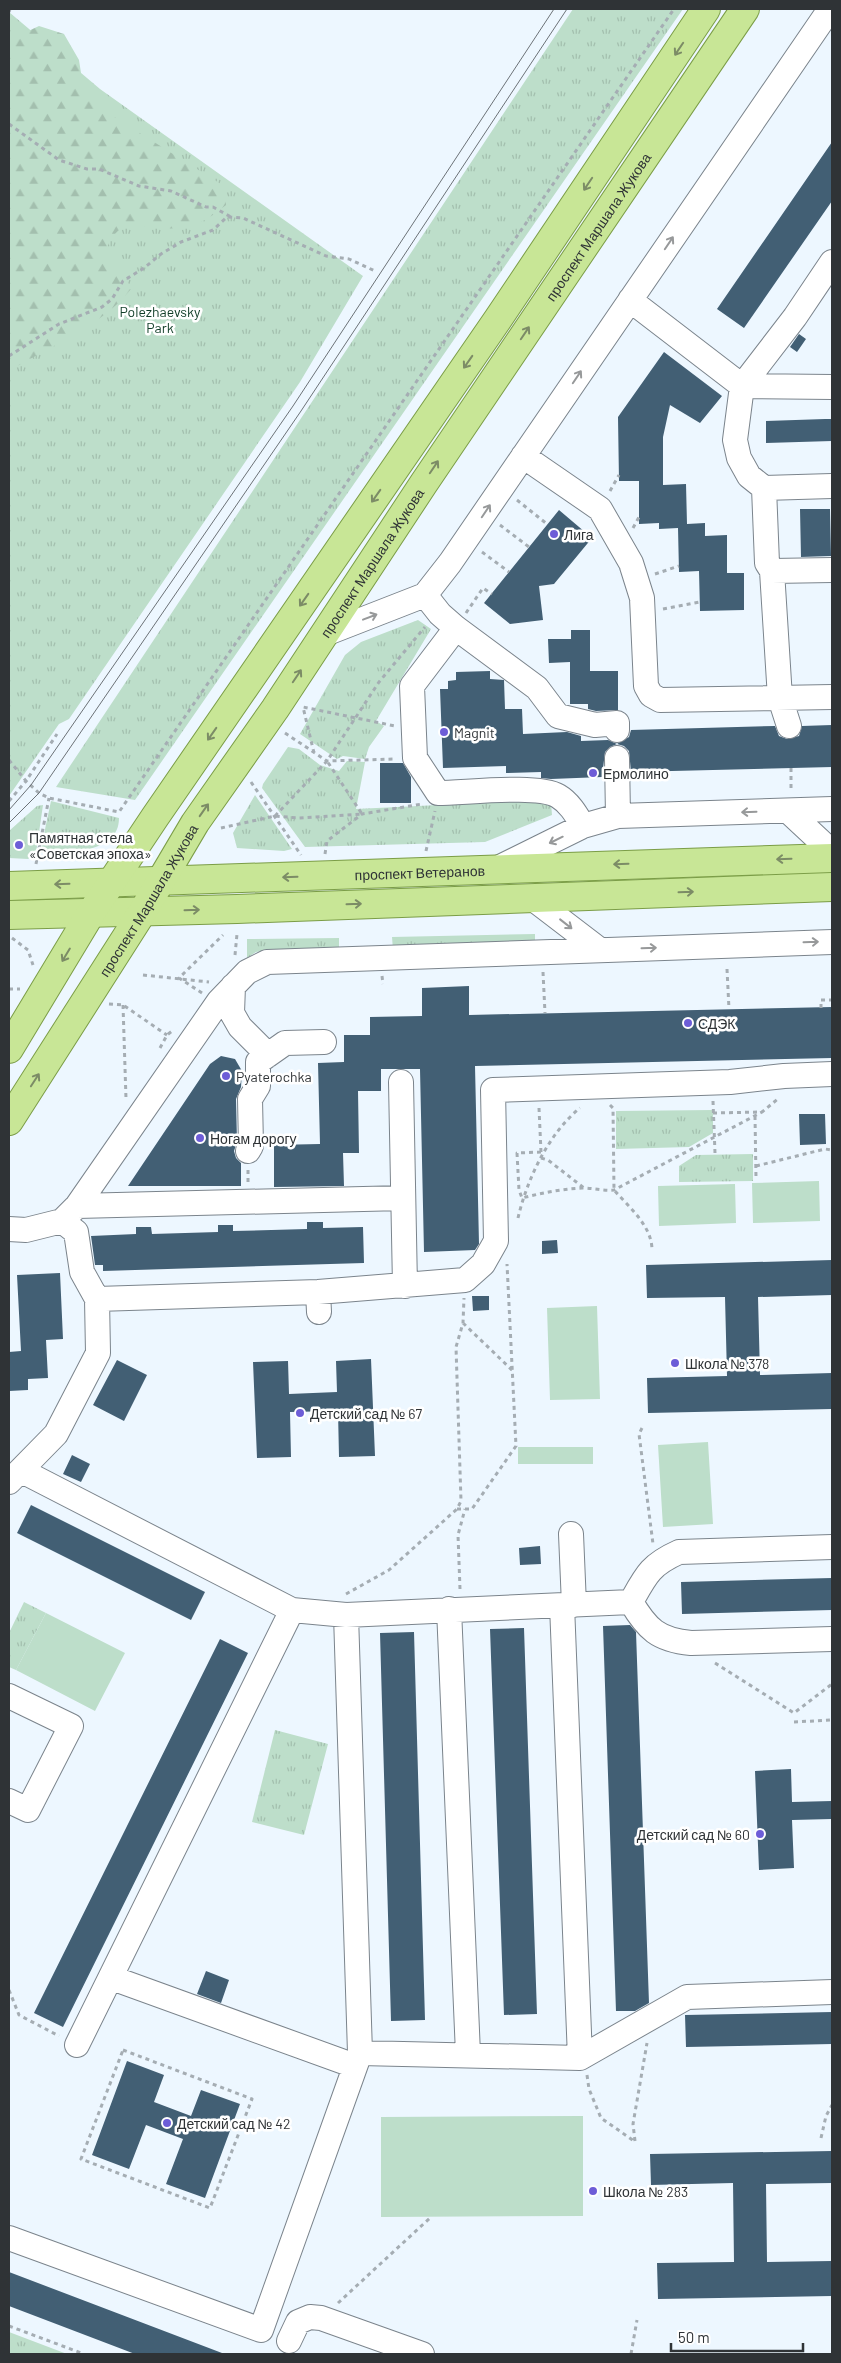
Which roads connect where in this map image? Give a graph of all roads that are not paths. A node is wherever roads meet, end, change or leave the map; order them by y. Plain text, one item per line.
1 (706, 9) edge
2 (745, 9) edge
3 (830, 9) edge
4 (832, 262) edge
5 (630, 300) junction
6 (742, 386) junction
7 (832, 388) edge
8 (523, 456) junction
9 (832, 486) edge
10 (764, 488) junction
11 (832, 570) edge
12 (772, 571) junction
13 (425, 596) junction
14 (456, 628) junction
15 (325, 634) junction
16 (832, 697) edge
17 (780, 698) junction
18 (789, 726) dead end
19 (617, 730) dead end
20 (617, 758) dead end
21 (790, 800) junction
22 (832, 809) edge
23 (618, 816) junction
24 (584, 826) junction
25 (832, 852) edge
26 (832, 858) edge
27 (498, 868) junction
28 (160, 881) junction
29 (111, 882) junction
30 (9, 886) edge
31 (832, 887) edge
32 (532, 898) junction
33 (143, 912) junction
34 (91, 913) junction
35 (9, 915) edge
36 (832, 942) edge
37 (600, 950) junction
38 (232, 986) junction
39 (324, 1042) dead end
40 (9, 1049) edge
41 (268, 1055) junction
42 (832, 1074) edge
43 (401, 1082) dead end
44 (9, 1121) edge
45 (248, 1151) dead end
46 (403, 1198) junction
47 (70, 1214) junction
48 (9, 1229) edge
49 (405, 1286) junction
50 (97, 1299) junction
51 (15, 1476) edge
52 (571, 1534) dead end
53 (832, 1547) edge
54 (631, 1602) junction
55 (568, 1605) junction
56 (455, 1609) junction
57 (292, 1610) junction
58 (346, 1615) junction
59 (832, 1639) edge
60 (9, 1696) edge
61 (9, 1801) edge
62 (112, 1978) junction
63 (832, 1992) edge
64 (77, 2045) road end
65 (468, 2054) junction
66 (580, 2058) junction
67 (358, 2060) junction
68 (9, 2238) edge
69 (260, 2330) junction
70 (287, 2347) edge
71 (422, 2354) edge

1 -> 29 main road
15 -> 2 main road, проспект Маршала Жукова
5 -> 3 street
4 - 6 street
5 - 6 street
8 -> 5 street
6 - 7 street
6 - 10 street
13 -> 8 street
8 - 17 street
9 - 10 street
10 - 12 street
11 - 12 street
12 - 17 street
13 - 14 street
15 -> 13 street
14 - 19 street
14 - 24 street
28 -> 15 main road, проспект Маршала Жукова
16 - 17 street
17 - 18 street
20 - 23 street
21 - 22 street
21 -> 23 street
21 - 25 street
23 - 24 street
24 -> 27 street
26 -> 27 main road, проспект Ветеранов
27 -> 28 main road, проспект Ветеранов
28 - 29 main road, проспект Ветеранов
28 - 33 main road, проспект Маршала Жукова
29 -> 30 main road, проспект Ветеранов
29 - 34 main road
32 -> 31 main road
33 -> 32 main road
32 -> 37 street
33 - 34 main road
44 -> 33 main road, проспект Маршала Жукова
34 - 35 main road
34 -> 40 main road
37 -> 36 street
37 - 38 street
38 - 41 street
38 - 47 street
39 - 41 street
41 - 45 street
42 - 49 street
43 - 46 street
46 - 47 street
46 - 49 street
47 - 48 street
47 - 50 street
49 - 50 street
50 - 51 street
51 - 57 street
52 - 55 street
53 - 54 street
54 - 55 street
54 - 59 street
55 - 56 street
55 - 66 street
56 - 58 street
56 - 65 street
57 - 58 street
57 - 62 street
58 - 67 street
60 - 61 street
62 - 64 street
62 - 67 street
63 - 66 street
65 - 66 street
65 - 67 street
67 - 69 street
68 - 69 street
69 - 70 street
70 - 71 street

